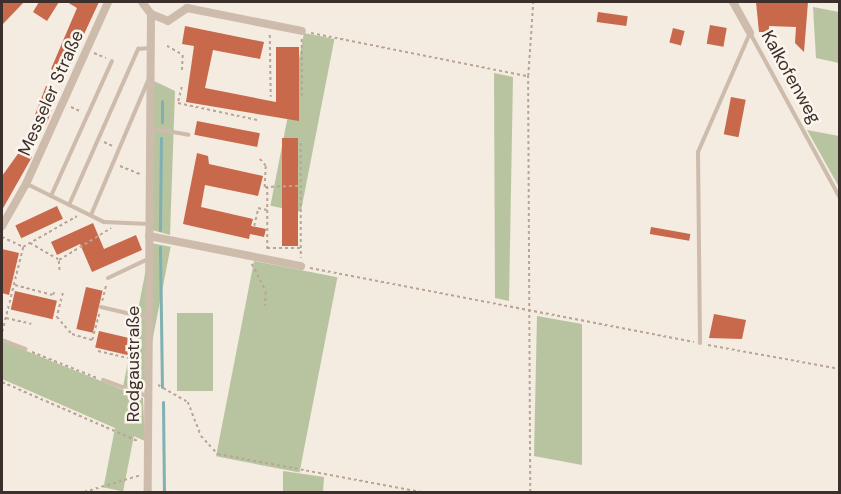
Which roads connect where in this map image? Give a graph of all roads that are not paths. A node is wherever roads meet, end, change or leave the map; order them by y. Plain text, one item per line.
1 (108, 2) edge
2 (142, 2) edge
3 (733, 2) edge
4 (151, 14) junction
5 (302, 31) road end
6 (750, 33) junction
7 (150, 48) junction
8 (112, 61) road end
9 (150, 77) junction
10 (150, 128) junction
11 (188, 135) dead end
12 (26, 184) junction
13 (51, 196) junction
14 (840, 198) edge
15 (69, 205) junction
16 (91, 215) junction
17 (2, 224) edge
18 (149, 224) junction
19 (149, 236) junction
20 (148, 258) junction
21 (302, 266) road end
22 (108, 278) road end
23 (101, 307) road end
24 (148, 318) junction
25 (2, 338) edge
26 (700, 343) road end
27 (25, 349) road end
28 (103, 380) road end
29 (147, 396) junction
30 (148, 492) edge

1 - 12 street, Messeler Straße
2 - 4 street
3 - 6 street, Kalkofenweg
4 - 5 street
4 - 7 street, Rodgaustraße
6 - 14 lane, Kalkofenweg
6 - 26 lane
7 - 9 street, Rodgaustraße
7 - 15 lane
8 - 13 lane
9 - 10 street, Rodgaustraße
9 - 16 lane
10 - 11 lane
10 - 18 street, Rodgaustraße
12 - 13 lane
12 - 17 street, Messeler Straße
13 - 15 lane
15 - 16 lane
16 - 18 lane
18 - 19 street, Rodgaustraße
19 - 20 street, Rodgaustraße
19 - 21 street
20 - 22 lane
20 - 24 street, Rodgaustraße
23 - 24 lane
24 - 29 street, Rodgaustraße
25 - 27 lane
28 - 29 lane
29 - 30 street, Rodgaustraße

